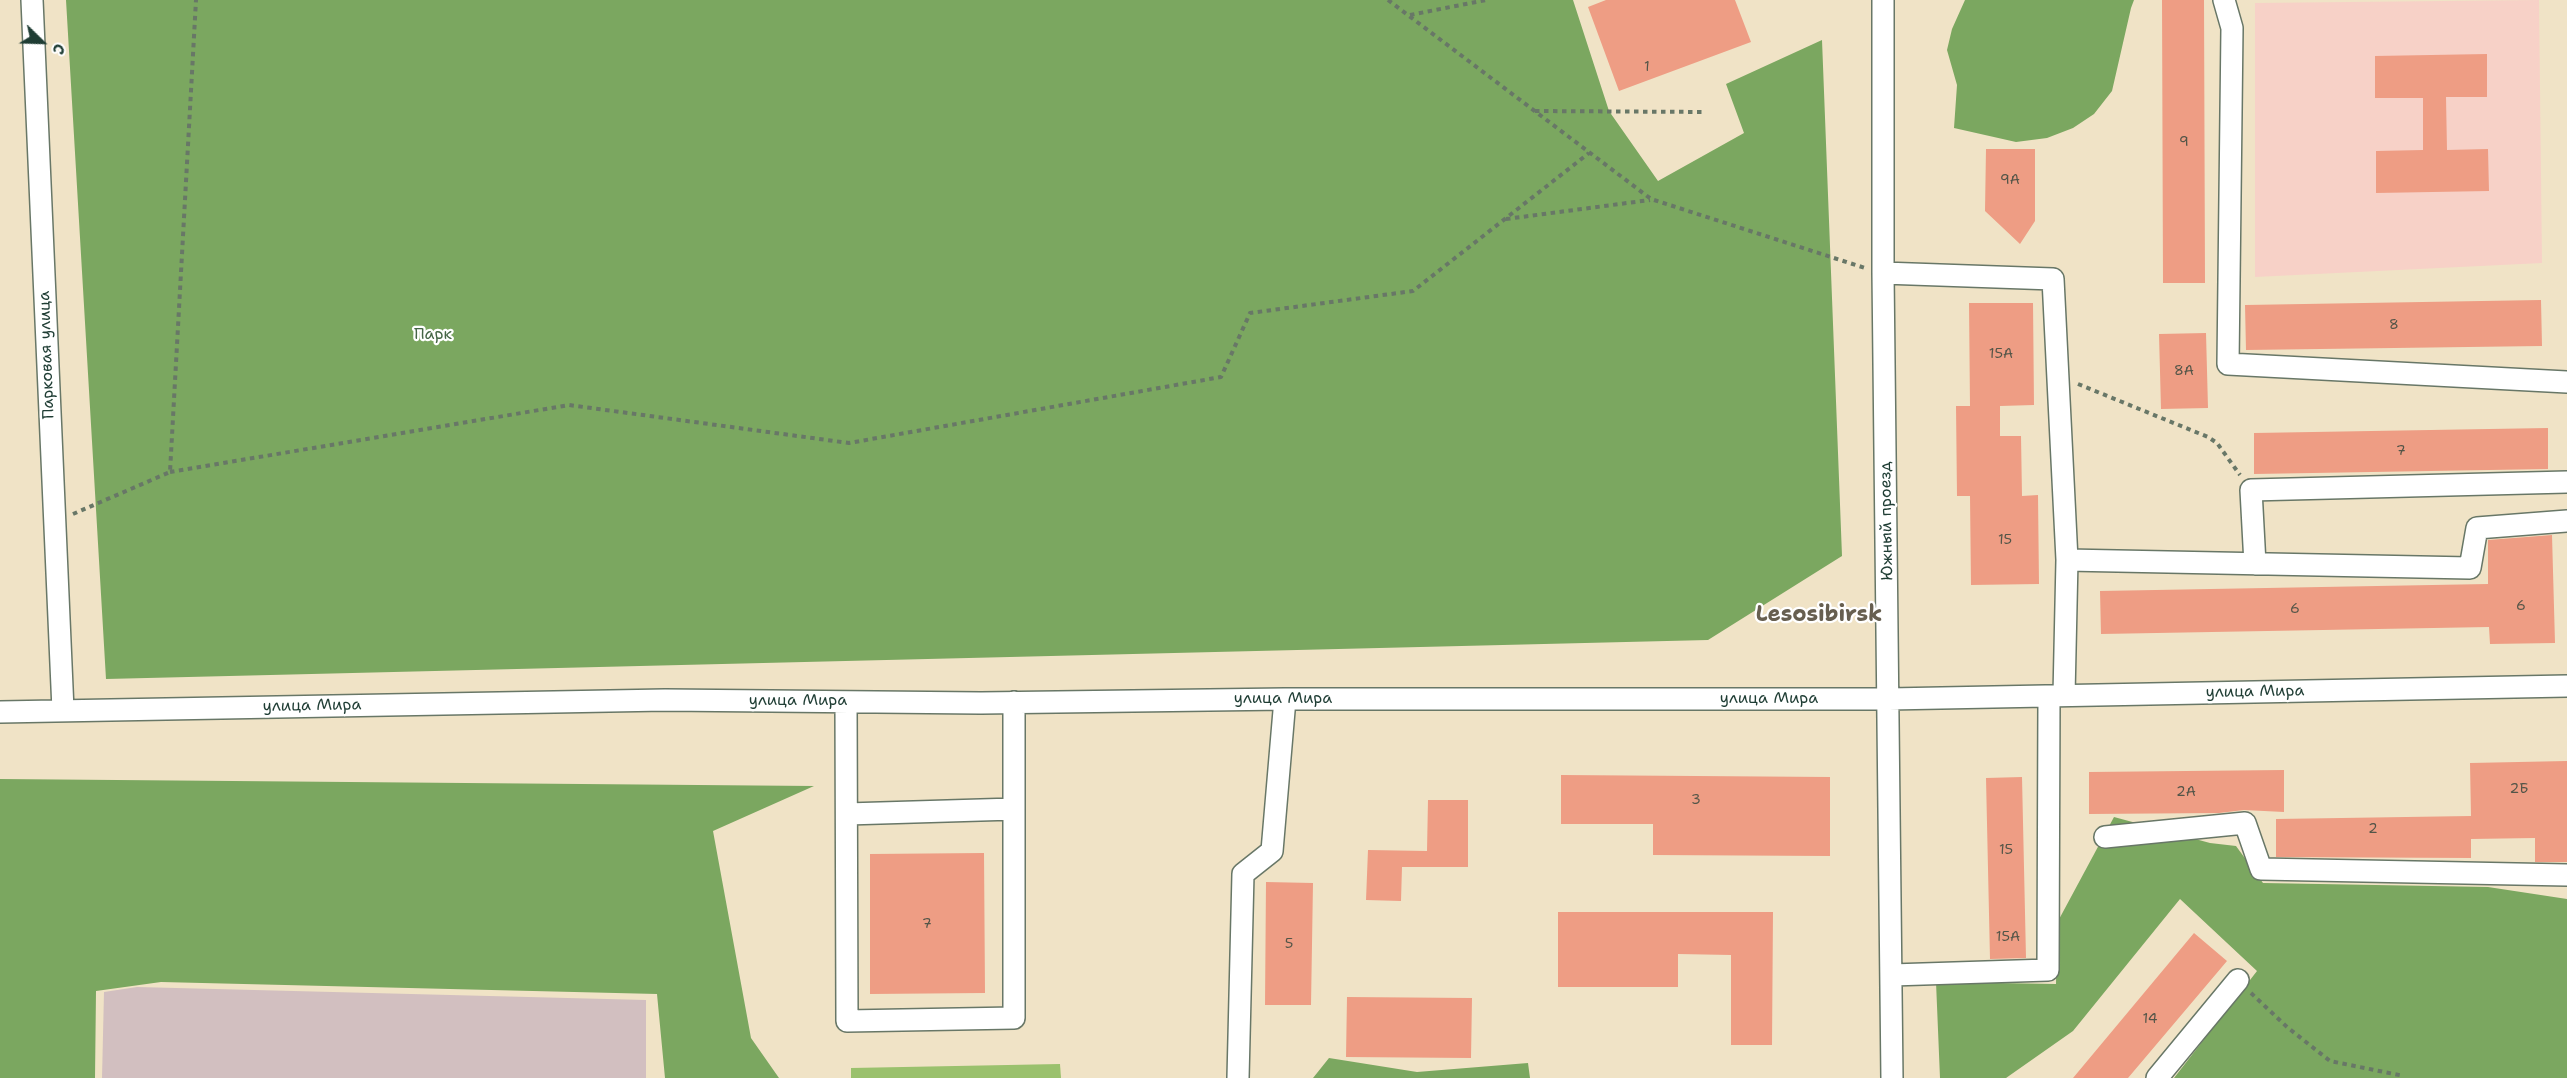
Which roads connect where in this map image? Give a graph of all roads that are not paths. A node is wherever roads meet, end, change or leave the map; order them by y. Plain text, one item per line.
1 (32, 0) edge
2 (1883, 0) edge
3 (2224, 0) edge
4 (1883, 273) junction
5 (2567, 382) edge
6 (2567, 482) edge
7 (2567, 521) edge
8 (2067, 560) junction
9 (2255, 564) junction
10 (2567, 686) edge
11 (2057, 695) junction
12 (1285, 699) junction
13 (1889, 699) junction
14 (846, 702) junction
15 (1014, 702) junction
16 (63, 710) junction
17 (0, 712) edge
18 (1014, 809) junction
19 (847, 814) junction
20 (2105, 837) dead end
21 (2567, 874) edge
22 (1892, 975) junction
23 (2238, 980) road end
24 (1238, 1078) edge
25 (1892, 1078) edge
26 (2157, 1078) edge

1 - 16 street, Парковая улица
2 - 4 street, Южный проезд
3 - 5 street
4 - 8 street
4 - 13 street, Южный проезд
6 - 9 street
7 - 9 street
8 - 9 street
8 - 11 street
10 - 11 street, улица Мира
11 - 13 street, улица Мира
11 - 22 street
12 - 13 street, улица Мира
12 - 15 street, улица Мира
12 - 24 street
13 - 22 street, Южный проезд
14 - 15 street, улица Мира
14 - 16 street, улица Мира
14 - 19 street
15 - 18 street
16 - 17 street, улица Мира
18 - 19 street
18 - 19 street
20 - 21 street
22 - 25 street, Южный проезд
23 - 26 street

